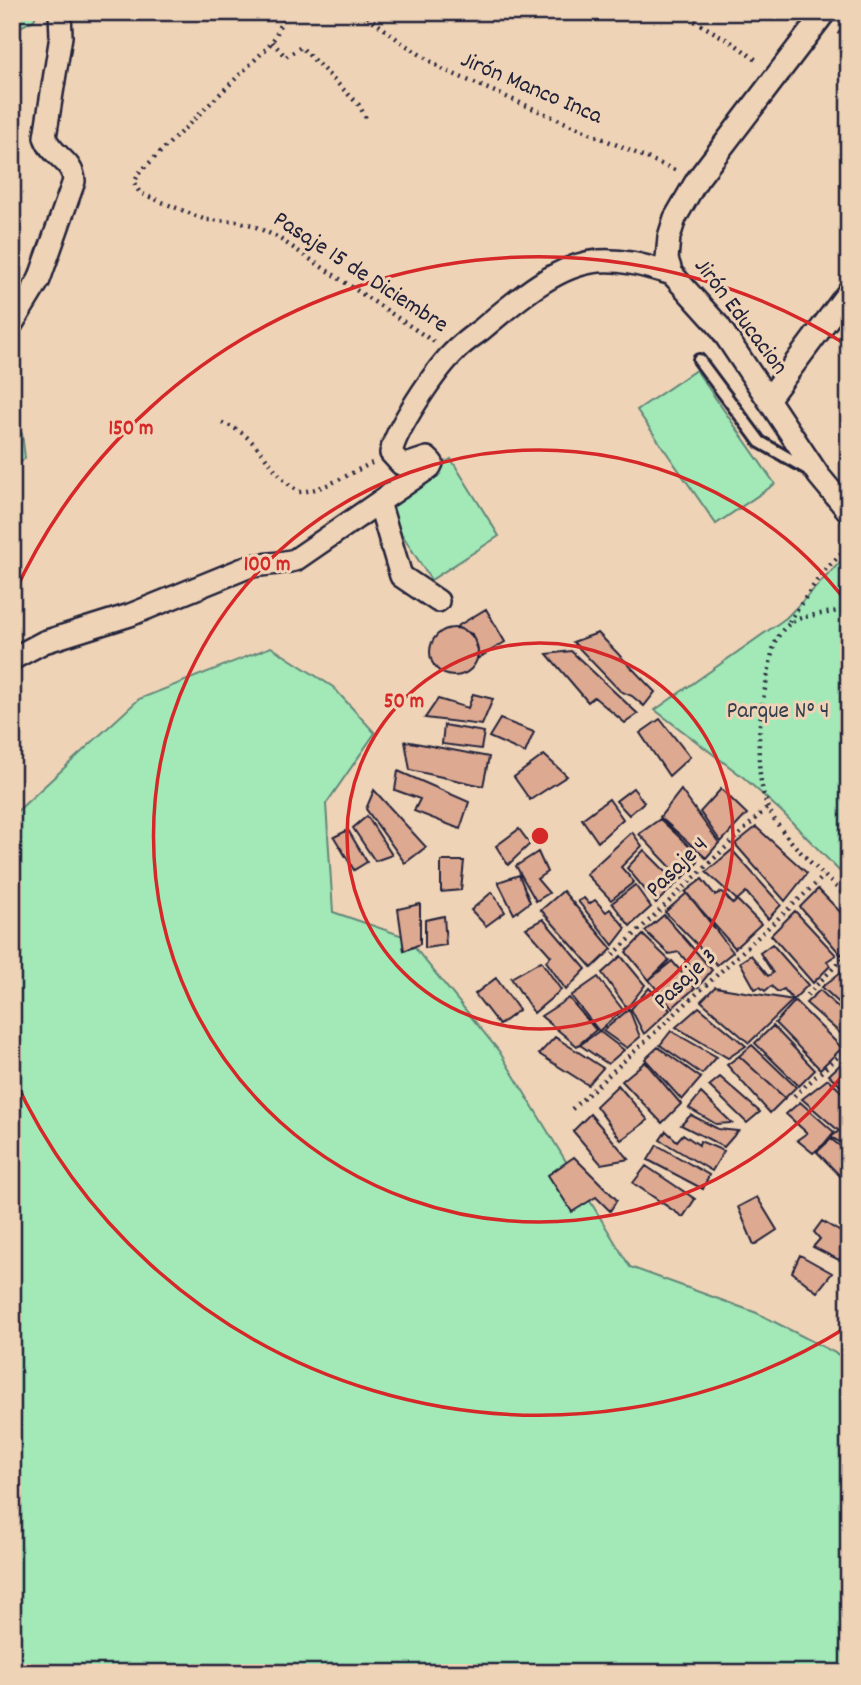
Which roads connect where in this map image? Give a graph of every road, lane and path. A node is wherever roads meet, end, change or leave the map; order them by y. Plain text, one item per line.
1 (60, 12) edge
2 (284, 12) edge
3 (362, 12) edge
4 (684, 12) edge
5 (825, 12) edge
6 (272, 42) junction
7 (776, 76) junction
8 (368, 122) dead end
9 (697, 180) junction
10 (672, 274) junction
11 (849, 291) edge
12 (12, 324) edge
13 (452, 354) junction
14 (699, 360) dead end
15 (769, 398) junction
16 (222, 423) dead end
17 (391, 453) junction
18 (819, 476) junction
19 (379, 502) junction
20 (849, 512) edge
21 (849, 546) edge
22 (438, 601) dead end
23 (849, 608) edge
24 (788, 624) junction
25 (12, 659) edge
26 (768, 807) junction
27 (824, 876) junction
28 (849, 899) edge
29 (849, 952) edge
30 (613, 955) dead end
31 (807, 995) dead end
32 (849, 1047) edge
33 (794, 1096) dead end
34 (572, 1109) dead end

1 - 12 street
2 - 6 path
3 - 9 path, Jirón Manco Inca
4 - 7 path
5 - 7 street, Jirón Educacion
6 - 8 path
6 - 13 path, Pasaje 15 de Diciembre
7 - 9 street, Jirón Educacion
9 - 10 street, Jirón Educacion
10 - 13 street
10 - 15 street, Jirón Educacion
11 - 15 street
13 - 17 street
14 - 18 lane
15 - 18 street, Jirón Educacion
16 - 17 path
17 - 19 street
18 - 20 street, Jirón Educacion
19 - 22 street
19 - 25 street
21 - 24 path
23 - 24 path
24 - 26 path
26 - 27 path
26 - 30 path, Pasaje 4
27 - 28 path
27 - 34 path, Pasaje 3
29 - 31 path
32 - 33 path

